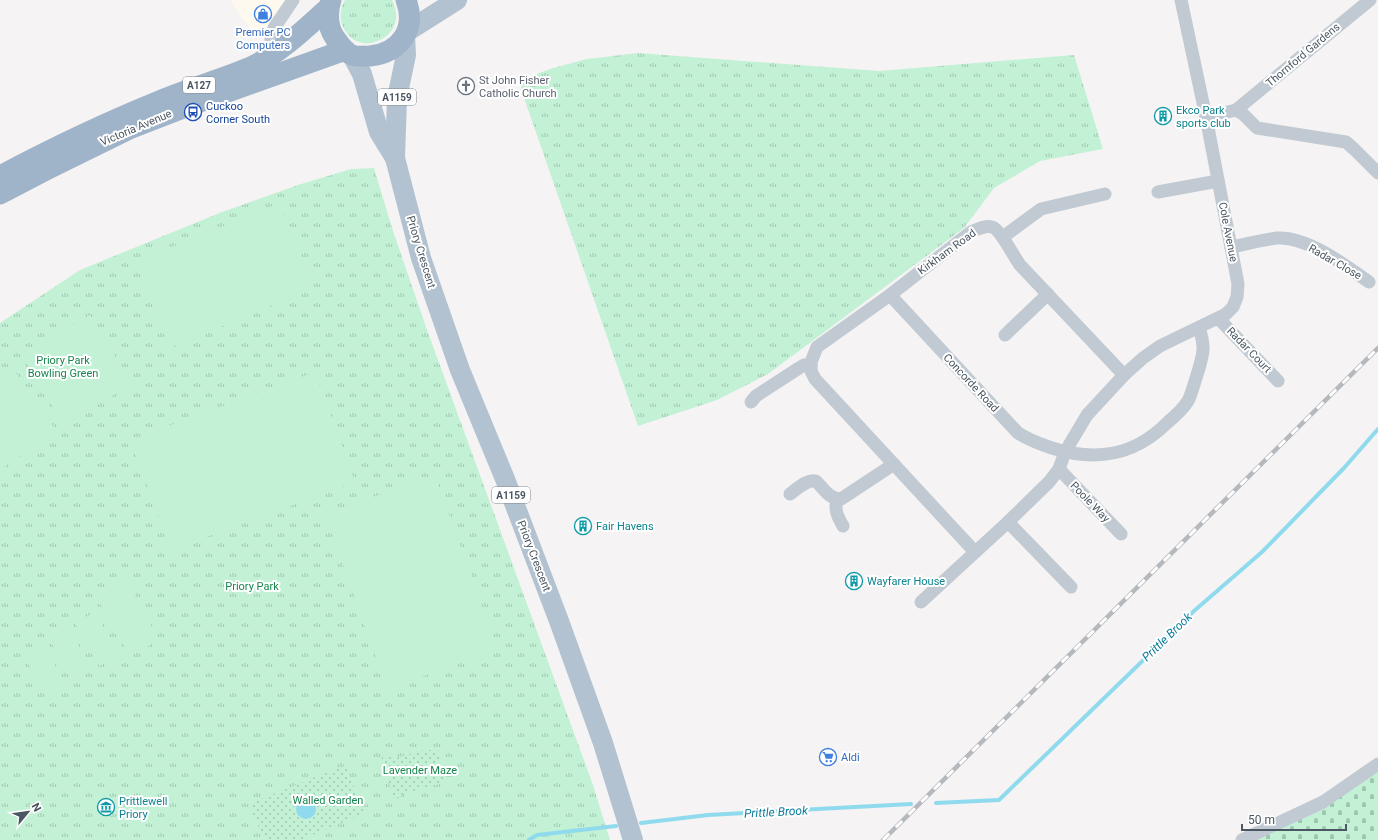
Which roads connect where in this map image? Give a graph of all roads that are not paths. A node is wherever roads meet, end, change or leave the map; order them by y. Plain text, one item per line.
1 (293, 0) edge
2 (406, 0) edge
3 (457, 0) edge
4 (1181, 0) edge
5 (1370, 0) edge
6 (330, 4) edge
7 (407, 34) junction
8 (275, 44) junction
9 (348, 53) junction
10 (1236, 110) junction
11 (1206, 117) junction
12 (395, 158) junction
13 (1378, 173) edge
14 (0, 176) edge
15 (1218, 182) junction
16 (1158, 192) dead end
17 (0, 194) edge
18 (1105, 194) dead end
19 (1003, 237) junction
20 (1231, 247) junction
21 (1369, 282) dead end
22 (1048, 294) junction
23 (890, 295) junction
24 (1219, 319) junction
25 (1199, 328) junction
26 (1005, 335) dead end
27 (811, 366) junction
28 (1124, 374) junction
29 (1278, 381) dead end
30 (751, 402) dead end
31 (1065, 452) junction
32 (894, 464) junction
33 (1059, 469) junction
34 (790, 494) dead end
35 (837, 499) junction
36 (1008, 522) junction
37 (843, 526) dead end
38 (1121, 534) dead end
39 (975, 552) junction
40 (1071, 588) dead end
41 (921, 602) dead end
42 (1378, 764) edge
43 (634, 840) edge
44 (1242, 840) edge

1 - 8 street
2 - 7 highway
3 - 7 main road
4 - 11 street
5 - 10 street, Thornford Gardens
6 - 8 highway, Victoria Avenue / A127
6 - 9 highway
7 - 9 highway
7 - 12 main road, Priory Crescent / A1159
8 - 14 highway, Victoria Avenue / A127
9 - 12 main road, Priory Crescent / A1159
9 - 17 highway, Victoria Avenue / A127
10 - 11 street, Thornford Gardens
10 - 13 street
11 - 15 street, Cole Avenue
12 - 43 main road, Priory Crescent / A1159
15 - 16 street
15 - 20 street, Cole Avenue
18 - 19 street
19 - 22 street, Kirkham Road
19 - 23 street, Kirkham Road
20 - 21 street, Radar Close
20 - 24 street, Cole Avenue
22 - 26 street
22 - 28 street, Kirkham Road
23 - 27 street, Kirkham Road
23 - 31 street, Concorde Road
24 - 25 street, Cole Avenue
24 - 29 street, Radar Court
25 - 28 street, Cole Avenue
25 - 31 street, Concorde Road
27 - 30 street
27 - 32 street
28 - 31 street, Cole Avenue
31 - 33 street, Cole Avenue
32 - 35 street
32 - 39 street
33 - 36 street, Cole Avenue
33 - 38 street, Poole Way
34 - 35 street
35 - 37 street
36 - 39 street, Cole Avenue
36 - 40 street
39 - 41 street, Cole Avenue
42 - 44 street

